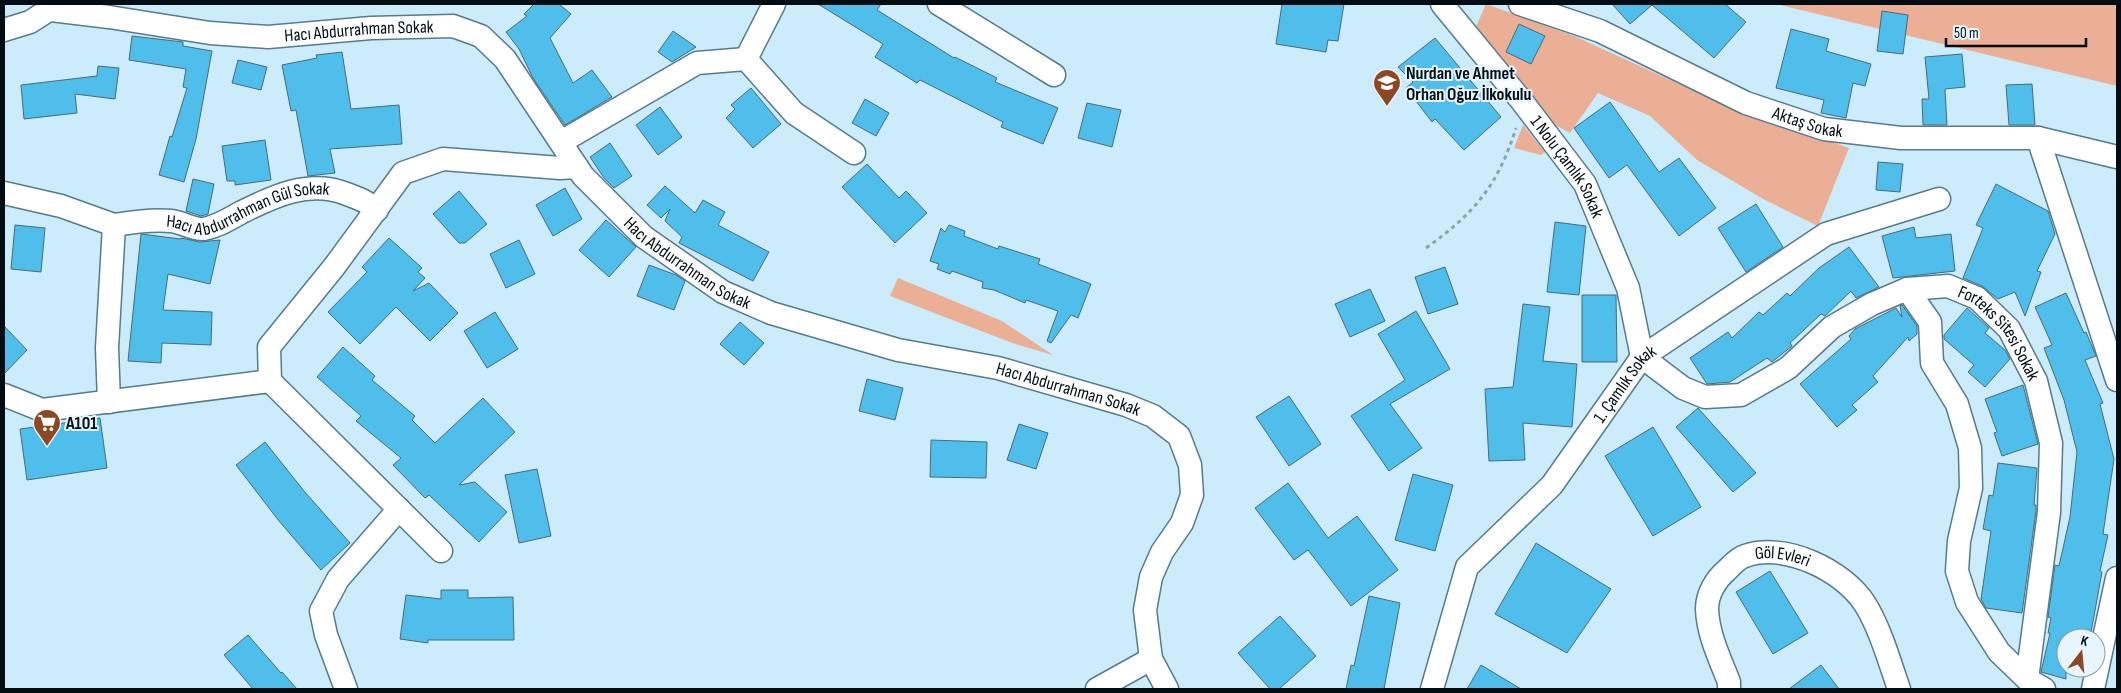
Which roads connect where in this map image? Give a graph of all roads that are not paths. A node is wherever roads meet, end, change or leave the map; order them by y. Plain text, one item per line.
1 (774, 4) edge
2 (939, 4) edge
3 (1442, 4) edge
4 (1520, 4) edge
5 (54, 7) edge
6 (4, 30) edge
7 (746, 58) junction
8 (1054, 75) dead end
9 (2038, 138) junction
10 (561, 142) junction
11 (854, 154) dead end
12 (2117, 157) edge
13 (577, 167) junction
14 (4, 193) edge
15 (1939, 199) dead end
16 (377, 210) junction
17 (114, 225) junction
18 (1907, 289) junction
19 (1642, 357) junction
20 (2117, 380) edge
21 (270, 381) junction
22 (4, 395) edge
23 (109, 402) junction
24 (399, 509) junction
25 (441, 550) dead end
26 (2117, 578) edge
27 (1151, 659) junction
28 (2036, 684) edge
29 (346, 689) edge
30 (1097, 689) edge
31 (1167, 689) edge
32 (1432, 689) edge
33 (1729, 689) edge
34 (1899, 689) edge
35 (2093, 689) edge

1 - 7 street
2 - 8 street
3 - 19 street, 1 Nolu Çamlık Sokak
4 - 9 street, Aktaş Sokak
5 - 6 street, Hacı Abdurrahman Sokak
5 - 10 street, Hacı Abdurrahman Sokak
7 - 10 street
7 - 11 street
9 - 12 street, Aktaş Sokak
9 - 20 street
10 - 13 street, Hacı Abdurrahman Sokak
13 - 16 street
13 - 27 street, Hacı Abdurrahman Sokak
14 - 17 street, Hacı Abdurrahman Gül Sokak
15 - 19 street, 1. Çamlık Sokak
16 - 17 street, Hacı Abdurrahman Gül Sokak
16 - 21 street
17 - 23 street
18 - 19 street, Forteks Sitesi Sokak
18 - 28 street, Forteks Sitesi Sokak
18 - 28 street, Forteks Sitesi Sokak
19 - 32 street, 1. Çamlık Sokak
21 - 23 street
21 - 24 street
22 - 23 street
24 - 25 street
24 - 29 street
26 - 35 street
27 - 30 street
27 - 31 street, Hacı Abdurrahman Sokak
33 - 34 street, Göl Evleri

